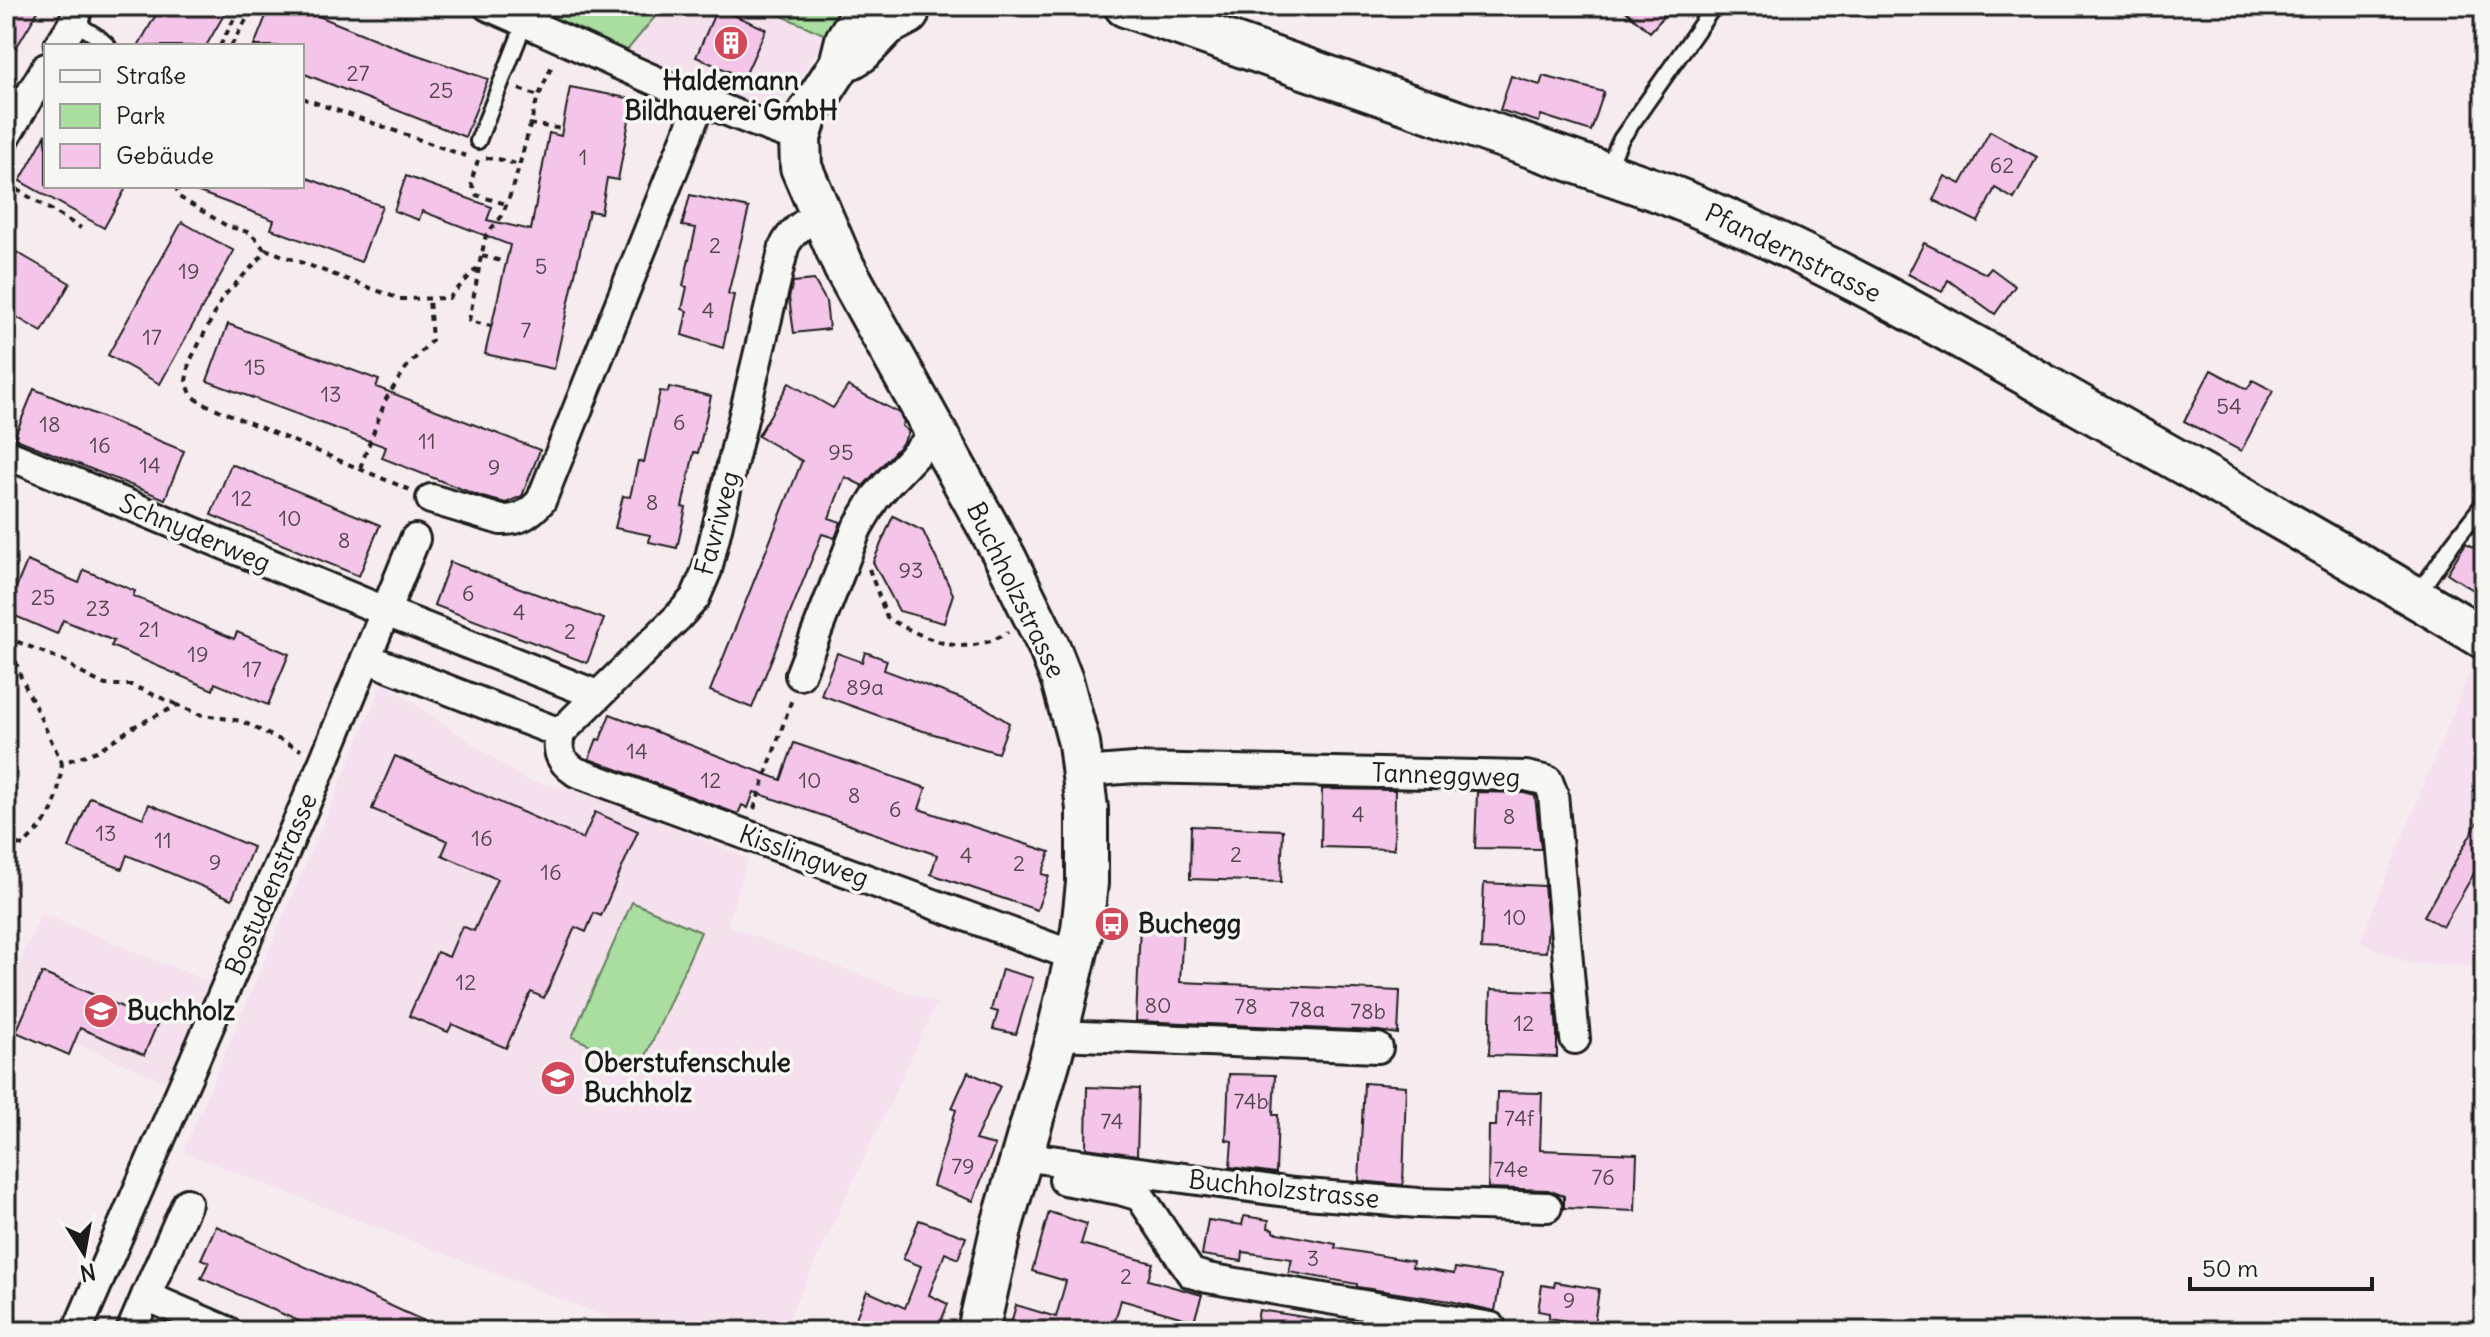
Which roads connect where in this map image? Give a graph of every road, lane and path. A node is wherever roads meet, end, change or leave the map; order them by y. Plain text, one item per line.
1 (241, 6) edge
2 (254, 6) edge
3 (488, 6) edge
4 (867, 6) edge
5 (1125, 6) edge
6 (1714, 6) edge
7 (909, 9) edge
8 (525, 22) junction
9 (70, 25) edge
10 (563, 38) junction
11 (106, 44) edge
12 (221, 44) edge
13 (232, 44) edge
14 (840, 64) junction
15 (44, 71) edge
16 (304, 99) edge
17 (701, 100) junction
18 (529, 124) junction
19 (563, 129) dead end
20 (6, 136) edge
21 (800, 138) junction
22 (478, 141) dead end
23 (479, 158) junction
24 (519, 165) junction
25 (1605, 173) junction
26 (6, 183) edge
27 (177, 188) edge
28 (506, 204) junction
29 (820, 214) junction
30 (81, 228) dead end
31 (264, 249) junction
32 (482, 256) junction
33 (505, 262) dead end
34 (479, 266) junction
35 (429, 299) junction
36 (491, 326) dead end
37 (936, 435) junction
38 (6, 454) edge
39 (360, 468) junction
40 (431, 499) joint
41 (2484, 503) edge
42 (857, 528) junction
43 (415, 539) dead end
44 (2416, 597) junction
45 (384, 611) junction
46 (1035, 616) junction
47 (8, 637) edge
48 (2484, 638) edge
49 (366, 658) junction
50 (800, 675) joint
51 (597, 695) junction
52 (178, 705) junction
53 (560, 733) junction
54 (324, 761) junction
55 (62, 763) junction
56 (1083, 772) junction
57 (745, 835) junction
58 (6, 840) edge
59 (1077, 957) junction
60 (1057, 1035) junction
61 (1575, 1039) dead end
62 (1378, 1048) dead end
63 (1019, 1164) junction
64 (187, 1203) dead end
65 (1547, 1207) dead end
66 (146, 1296) junction
67 (1491, 1327) dead end
68 (77, 1331) edge
69 (131, 1331) edge
70 (227, 1331) edge
71 (978, 1331) edge

1 - 12 path
2 - 13 path
3 - 8 street
4 - 14 street
5 - 25 street, Pfandernstrasse
6 - 25 lane
7 - 14 street
8 - 10 street
8 - 22 lane
9 - 11 lane
10 - 17 street
10 - 18 path
14 - 21 street
15 - 20 street
16 - 23 path
17 - 21 street
17 - 40 street
18 - 19 path
18 - 24 path
21 - 29 street, Buchholzstrasse
23 - 24 path
23 - 28 path
24 - 28 path
25 - 44 street, Pfandernstrasse
26 - 30 path
27 - 31 path
28 - 32 path
29 - 37 street, Buchholzstrasse
29 - 51 street, Favriweg
31 - 35 path
31 - 39 path
32 - 33 path
32 - 34 path
34 - 35 path
34 - 36 path
35 - 39 path
37 - 42 street
37 - 46 street, Buchholzstrasse
38 - 45 street, Schnyderweg
39 - 40 path
41 - 44 lane
42 - 46 path
42 - 50 street
43 - 45 street
44 - 48 street, Pfandernstrasse
45 - 49 street, Bostudenstrasse
45 - 51 street, Schnyderweg
46 - 56 street, Buchholzstrasse
47 - 52 path
47 - 55 path
49 - 53 street
49 - 54 street, Bostudenstrasse
50 - 57 path
51 - 53 street, Favriweg
52 - 54 path
52 - 55 path
53 - 57 street, Kisslingweg
54 - 68 street, Bostudenstrasse
55 - 58 path
56 - 59 street, Buchholzstrasse
56 - 61 street, Tanneggweg
57 - 59 street, Kisslingweg
59 - 60 street, Buchholzstrasse
60 - 62 street
60 - 63 street, Buchholzstrasse
63 - 65 street, Buchholzstrasse
63 - 67 street
63 - 71 street, Buchholzstrasse
64 - 66 street
66 - 69 street
66 - 70 street

